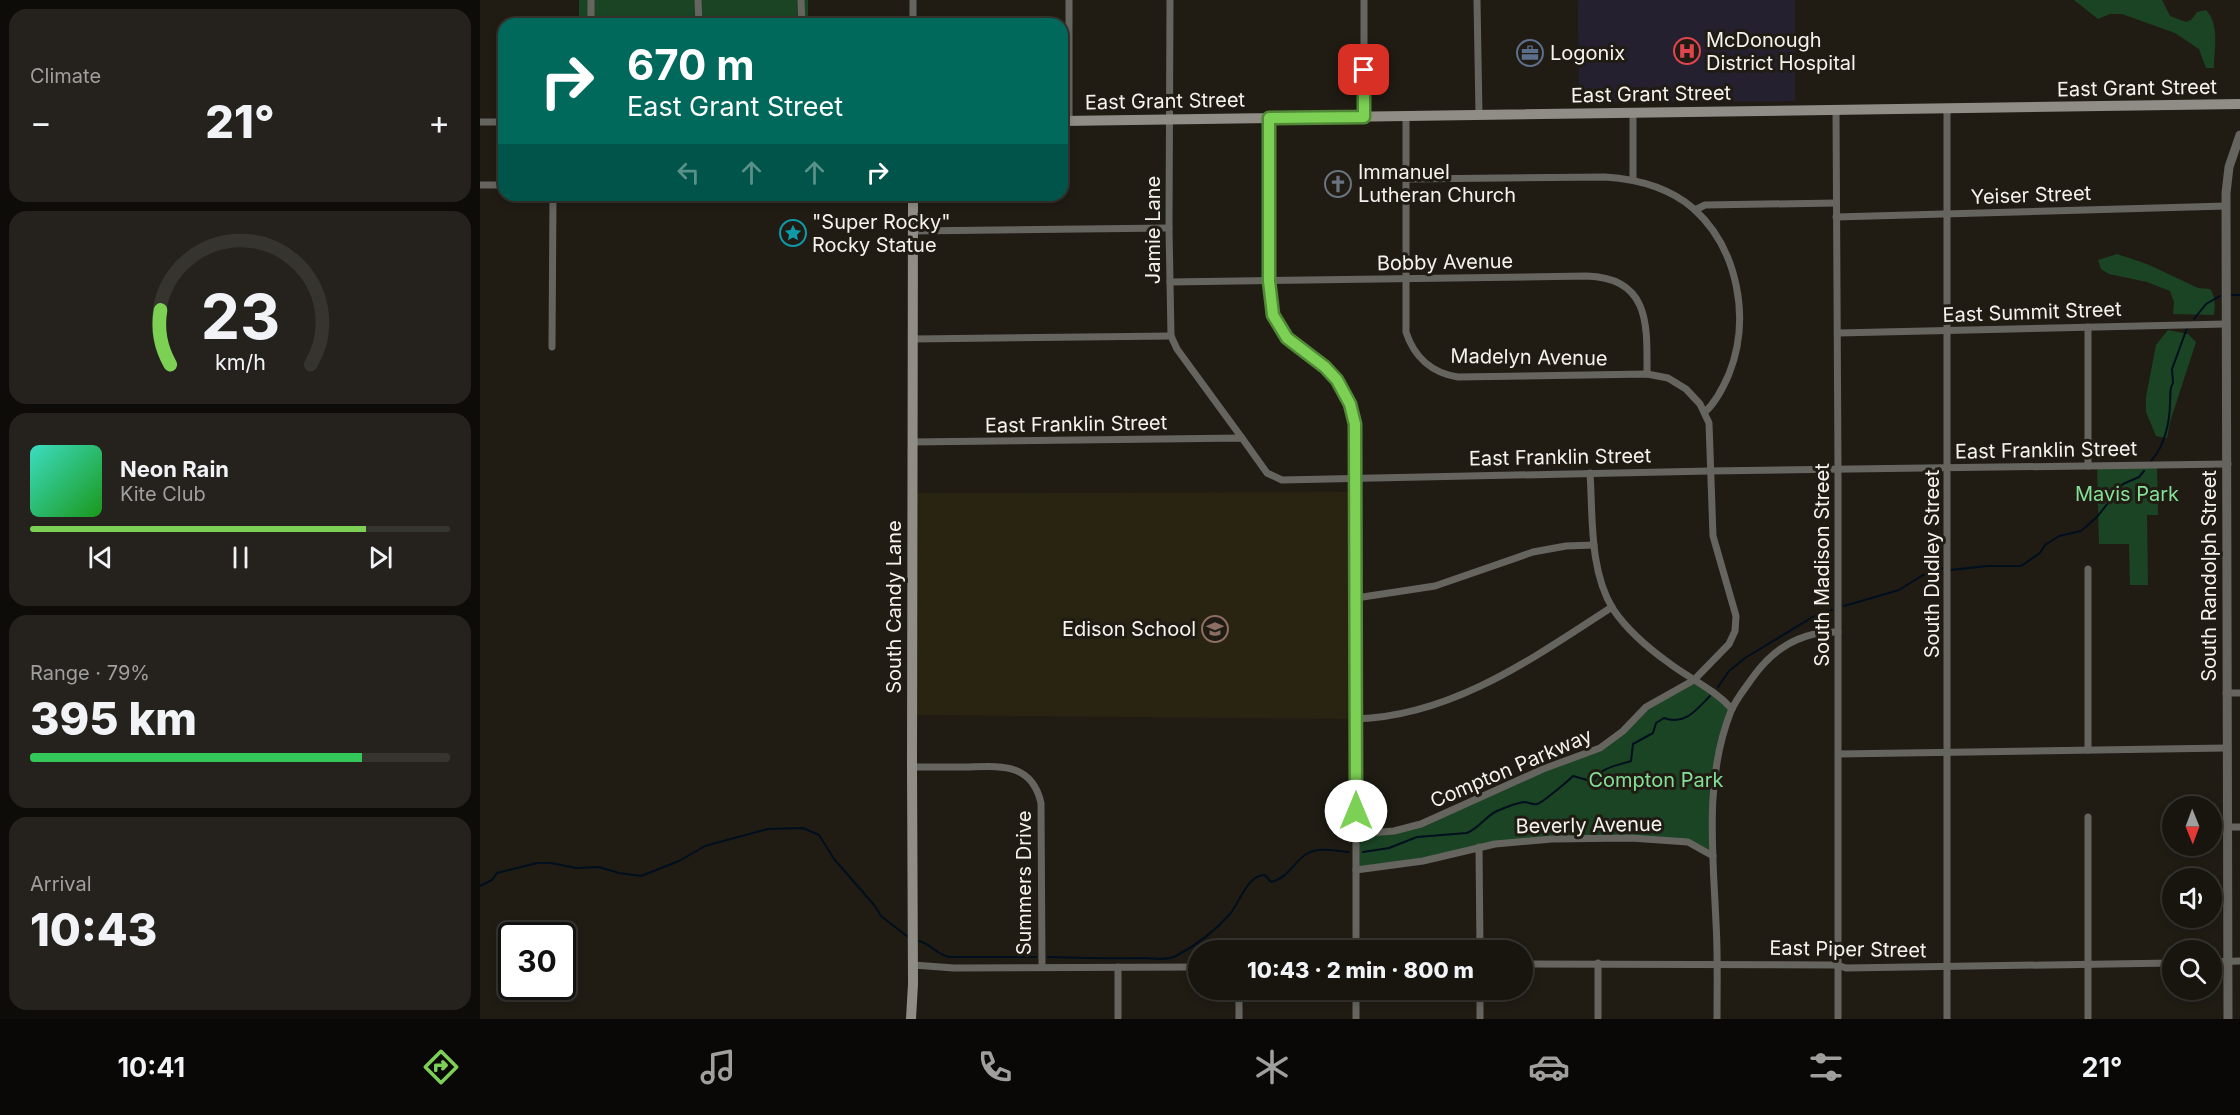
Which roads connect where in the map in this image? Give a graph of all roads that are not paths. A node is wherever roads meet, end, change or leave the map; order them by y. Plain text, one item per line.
1 (591, 0) edge
2 (698, 0) edge
3 (801, 0) edge
4 (913, 0) edge
5 (1069, 0) edge
6 (1170, 0) edge
7 (1364, 0) edge
8 (1478, 0) edge
9 (591, 18) edge
10 (699, 18) edge
11 (802, 18) edge
12 (913, 18) edge
13 (1068, 40) edge
14 (2240, 104) edge
15 (1947, 109) junction
16 (1836, 110) junction
17 (1633, 112) junction
18 (1479, 115) junction
19 (1364, 117) junction
20 (1406, 117) junction
21 (1269, 118) junction
22 (1068, 120) edge
23 (1170, 120) junction
24 (480, 122) edge
25 (498, 122) edge
26 (2240, 135) edge
27 (1406, 179) junction
28 (1633, 179) junction
29 (480, 185) edge
30 (498, 185) edge
31 (553, 201) edge
32 (913, 201) edge
33 (1836, 203) junction
34 (2226, 206) junction
35 (1695, 210) junction
36 (1948, 214) junction
37 (1836, 217) junction
38 (1169, 228) junction
39 (913, 231) junction
40 (1405, 279) junction
41 (1269, 281) junction
42 (1170, 282) junction
43 (2226, 324) junction
44 (2088, 327) junction
45 (1949, 332) junction
46 (1838, 333) junction
47 (1171, 336) junction
48 (913, 339) junction
49 (552, 347) dead end
50 (1647, 374) junction
51 (1705, 412) junction
52 (1242, 438) junction
53 (912, 442) junction
54 (2228, 464) junction
55 (2088, 466) junction
56 (1948, 469) junction
57 (1838, 470) junction
58 (1710, 471) junction
59 (1590, 473) junction
60 (1356, 477) junction
61 (1594, 545) junction
62 (2088, 569) dead end
63 (1356, 598) junction
64 (1612, 608) junction
65 (1838, 632) junction
66 (1694, 680) junction
67 (2226, 693) junction
68 (2240, 693) edge
69 (1732, 709) junction
70 (1356, 719) junction
71 (2226, 748) junction
72 (2088, 750) junction
73 (1947, 752) junction
74 (1839, 754) junction
75 (912, 767) junction
76 (2088, 817) dead end
77 (2229, 827) junction
78 (2240, 827) edge
79 (1356, 834) junction
80 (1479, 847) junction
81 (1713, 856) junction
82 (1356, 870) junction
83 (1356, 940) edge
84 (1479, 940) edge
85 (2222, 961) edge
86 (2228, 961) junction
87 (2240, 961) edge
88 (1598, 963) junction
89 (1717, 963) junction
90 (2162, 963) edge
91 (1533, 964) edge
92 (1837, 965) junction
93 (2088, 965) junction
94 (913, 966) junction
95 (1041, 967) junction
96 (1118, 967) junction
97 (1188, 967) edge
98 (1946, 968) junction
99 (1239, 1000) edge
100 (1356, 1000) edge
101 (1480, 1000) edge
102 (911, 1019) edge
103 (1118, 1019) edge
104 (1239, 1019) edge
105 (1356, 1019) edge
106 (1480, 1019) edge
107 (1598, 1019) edge
108 (1717, 1019) edge
109 (1838, 1019) edge
110 (1947, 1019) edge
111 (2088, 1019) edge
112 (2228, 1019) edge

1 - 9 street
2 - 10 street
3 - 11 street
4 - 12 street
5 - 13 street
6 - 23 street, Jamie Lane
7 - 19 street
8 - 18 street
14 - 15 main road, East Grant Street
15 - 16 main road, East Grant Street
15 - 36 street, South Dudley Street
16 - 17 main road, East Grant Street
16 - 33 street, South Madison Street
17 - 18 main road, East Grant Street
17 - 28 street
18 - 20 main road, East Grant Street
19 - 20 main road, East Grant Street
19 - 21 main road, East Grant Street
20 - 27 street, Madelyn Avenue
21 - 23 main road, East Grant Street
21 - 41 street
22 - 23 main road, East Grant Street
23 - 38 street, Jamie Lane
24 - 25 street
26 - 34 street, South Randolph Street
27 - 28 street
27 - 40 street, Madelyn Avenue
28 - 35 street
29 - 30 street
31 - 49 street
32 - 39 main road, South Candy Lane
33 - 35 street
33 - 37 street, South Madison Street
34 - 36 street, Yeiser Street
34 - 43 street, South Randolph Street
35 - 51 street
36 - 37 street, Yeiser Street
36 - 45 street, South Dudley Street
37 - 46 street, South Madison Street
38 - 39 street
38 - 42 street, Jamie Lane
39 - 48 main road, South Candy Lane
40 - 41 street, Bobby Avenue
40 - 50 street, Madelyn Avenue
40 - 50 street, Bobby Avenue
41 - 42 street, Bobby Avenue
41 - 60 street
42 - 47 street, Jamie Lane
43 - 44 street, East Summit Street
43 - 54 street, South Randolph Street
44 - 45 street, East Summit Street
44 - 55 street
45 - 46 street, East Summit Street
45 - 56 street, South Dudley Street
46 - 57 street, South Madison Street
47 - 48 street
47 - 52 street, Jamie Lane
48 - 53 main road, South Candy Lane
50 - 51 street, Madelyn Avenue
51 - 58 street
52 - 53 street, East Franklin Street
52 - 60 street, East Franklin Street
53 - 75 main road, South Candy Lane
54 - 55 street, East Franklin Street
54 - 67 street, South Randolph Street
55 - 56 street, East Franklin Street
56 - 57 street, East Franklin Street
56 - 73 street, South Dudley Street
57 - 58 street, East Franklin Street
57 - 65 street, South Madison Street
58 - 59 street, East Franklin Street
58 - 66 street, Compton Parkway
59 - 60 street, East Franklin Street
59 - 61 street
60 - 63 street
61 - 63 street
61 - 64 street
62 - 72 street
63 - 70 street
64 - 66 street
64 - 70 street
65 - 69 street
65 - 74 street, South Madison Street
66 - 69 street
66 - 79 street, Compton Parkway
67 - 68 street
67 - 71 street, South Randolph Street
69 - 81 street
70 - 79 street
71 - 72 street
71 - 77 street, South Randolph Street
72 - 73 street
73 - 74 street
73 - 98 street, South Dudley Street
74 - 92 street, South Madison Street
75 - 94 main road, South Candy Lane
75 - 95 street, Summers Drive
76 - 93 street
77 - 78 street
77 - 86 street, South Randolph Street
79 - 82 street
80 - 81 street, Beverly Avenue
80 - 82 street, Beverly Avenue
80 - 84 street
81 - 89 street
82 - 83 street
85 - 86 street
86 - 87 street
86 - 112 street, South Randolph Street
88 - 89 street, East Piper Street
88 - 91 street, East Piper Street
88 - 107 street
89 - 92 street, East Piper Street
89 - 108 street
90 - 93 street, East Piper Street
92 - 98 street, East Piper Street
92 - 109 street, South Madison Street
93 - 98 street, East Piper Street
93 - 111 street
94 - 95 street
94 - 102 main road, South Candy Lane
95 - 96 street
96 - 97 street
96 - 103 street
98 - 110 street, South Dudley Street
99 - 104 street
100 - 105 street
101 - 106 street

